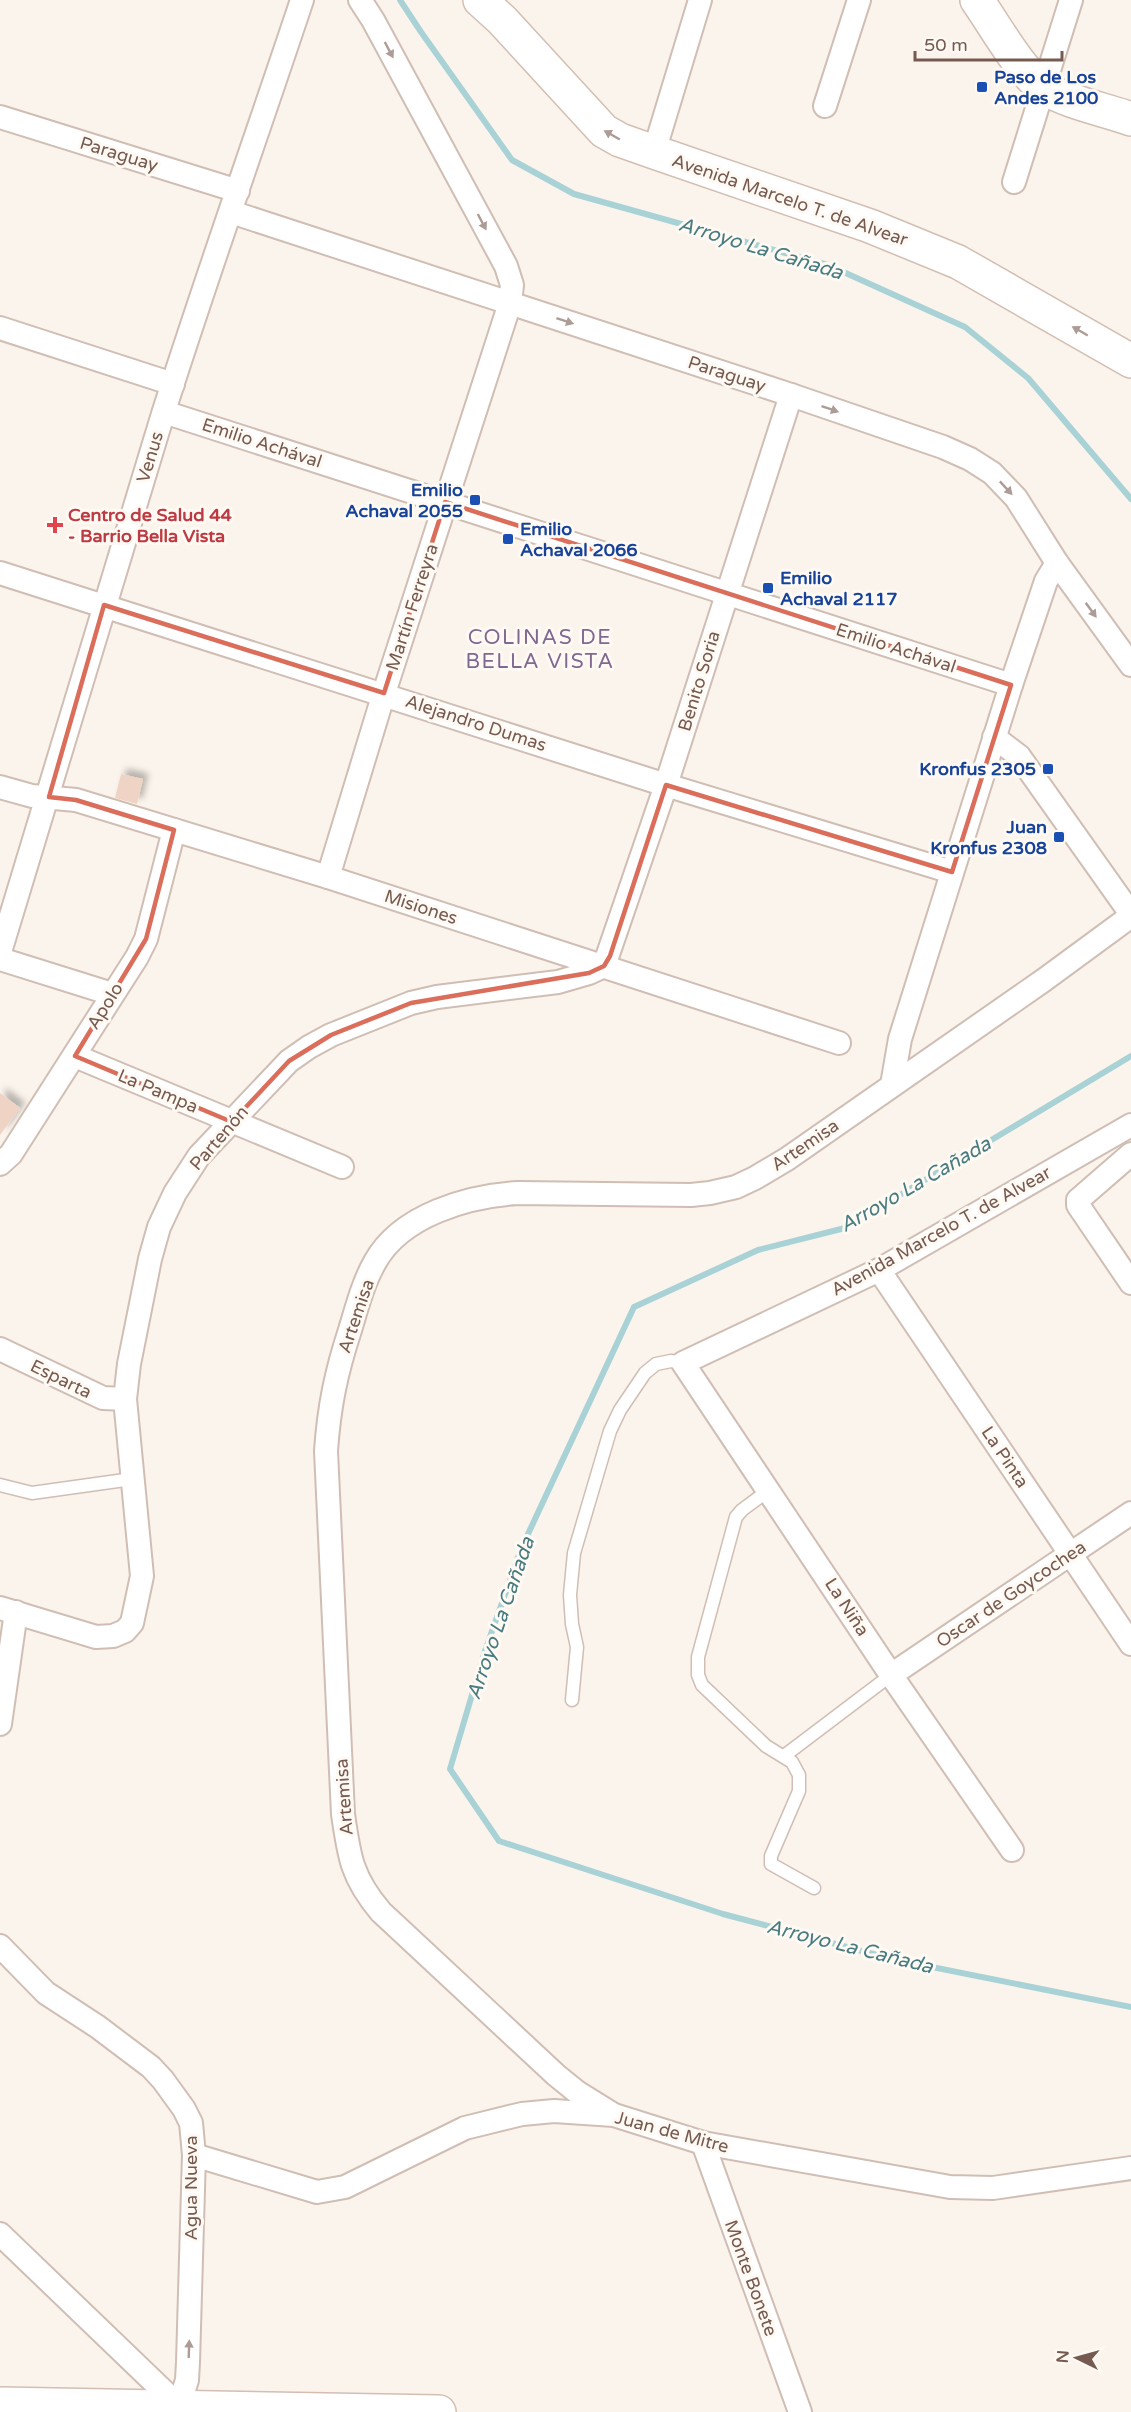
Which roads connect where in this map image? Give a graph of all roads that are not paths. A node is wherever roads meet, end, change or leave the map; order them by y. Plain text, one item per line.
1 (302, 0) edge
2 (360, 0) edge
3 (700, 0) edge
4 (859, 0) edge
5 (977, 0) edge
6 (1071, 0) edge
7 (497, 7) edge
8 (1043, 87) junction
9 (825, 106) dead end
10 (0, 117) edge
11 (1131, 118) edge
12 (654, 152) junction
13 (1014, 182) dead end
14 (234, 202) junction
15 (510, 303) junction
16 (0, 328) edge
17 (1131, 361) edge
18 (173, 384) junction
19 (791, 395) junction
20 (164, 412) junction
21 (446, 502) junction
22 (1057, 562) junction
23 (0, 573) edge
24 (727, 593) junction
25 (104, 605) junction
26 (1131, 665) edge
27 (1011, 685) junction
28 (384, 693) junction
29 (994, 737) junction
30 (666, 785) junction
31 (0, 787) edge
32 (49, 797) junction
33 (174, 830) junction
34 (952, 872) junction
35 (328, 877) junction
36 (1131, 915) edge
37 (0, 952) edge
38 (0, 959) edge
39 (604, 966) junction
40 (112, 993) junction
41 (839, 1043) dead end
42 (75, 1056) junction
43 (892, 1085) junction
44 (232, 1122) junction
45 (1131, 1125) edge
46 (1131, 1154) edge
47 (0, 1164) edge
48 (342, 1167) dead end
49 (879, 1270) junction
50 (1131, 1283) edge
51 (0, 1349) edge
52 (683, 1364) junction
53 (125, 1399) junction
54 (132, 1479) junction
55 (0, 1485) edge
56 (769, 1490) junction
57 (1131, 1513) edge
58 (1070, 1554) junction
59 (8, 1610) edge
60 (1131, 1644) edge
61 (891, 1675) junction
62 (572, 1700) dead end
63 (0, 1724) edge
64 (783, 1756) junction
65 (1012, 1850) dead end
66 (814, 1888) dead end
67 (0, 1946) edge
68 (614, 2115) junction
69 (703, 2143) junction
70 (194, 2156) junction
71 (1131, 2168) edge
72 (0, 2234) edge
73 (0, 2404) edge
74 (182, 2409) edge
75 (439, 2412) edge
76 (800, 2412) edge

1 - 14 street, Venus
2 -> 15 street
3 - 12 street
4 - 9 street
5 - 8 main road
6 - 8 street
12 -> 7 main road, Avenida Marcelo T. de Alvear
8 - 11 main road
8 - 13 street
10 - 14 street, Paraguay
17 -> 12 main road, Avenida Marcelo T. de Alvear
14 - 15 street, Paraguay
14 - 18 street, Venus
15 -> 19 street, Paraguay
15 - 21 street, Martín Ferreyra
16 - 18 street
18 - 20 street, Venus
19 -> 22 street, Paraguay
19 - 24 street, Benito Soria
20 - 21 street, Emilio Achával
20 - 25 street, Venus
21 - 24 street, Emilio Achával
21 - 28 street, Martín Ferreyra
22 -> 26 street, Paraguay
22 - 27 street
23 - 25 street, Alejandro Dumas
24 - 27 street, Emilio Achával
24 - 30 street, Benito Soria
25 - 28 street, Alejandro Dumas
25 - 32 street, Venus
27 - 29 street
28 - 30 street, Alejandro Dumas
28 - 35 street, Martín Ferreyra
29 - 34 street
29 - 36 street
30 - 34 street, Alejandro Dumas
30 - 39 street, Benito Soria
31 - 32 street, Misiones
32 - 33 street, Misiones
32 - 37 street, Venus
33 - 35 street, Misiones
33 - 40 street, Apolo
34 - 43 street
35 - 39 street, Misiones
36 - 43 street, Artemisa
38 - 40 street
39 - 41 street, Misiones
39 - 44 street, Partenón
40 - 42 street, Apolo
42 - 44 street, La Pampa
42 - 47 street, Apolo
43 - 68 street, Artemisa
44 - 48 street, La Pampa
44 - 53 street, Partenón
45 - 49 street, Avenida Marcelo T. de Alvear
46 - 50 street
49 - 52 street, Avenida Marcelo T. de Alvear
49 - 58 street, La Pinta
51 - 53 street, Esparta
52 - 56 street, La Niña
52 - 62 lane
53 - 54 street, Partenón
54 - 55 lane
54 - 59 street, Partenón
56 - 61 street, La Niña
56 - 64 lane
57 - 58 street, Oscar de Goycochea
58 - 60 street, La Pinta
58 - 61 street, Oscar de Goycochea
59 - 63 street
61 - 64 lane
61 - 65 street, La Niña
64 - 66 lane
67 - 70 street, Agua Nueva
68 - 69 street, Juan de Mitre
68 - 70 street, Juan de Mitre
69 - 71 street, Juan de Mitre
69 - 76 street, Monte Bonete
74 -> 70 street, Agua Nueva
72 - 74 street
73 - 74 main road
74 - 75 main road

